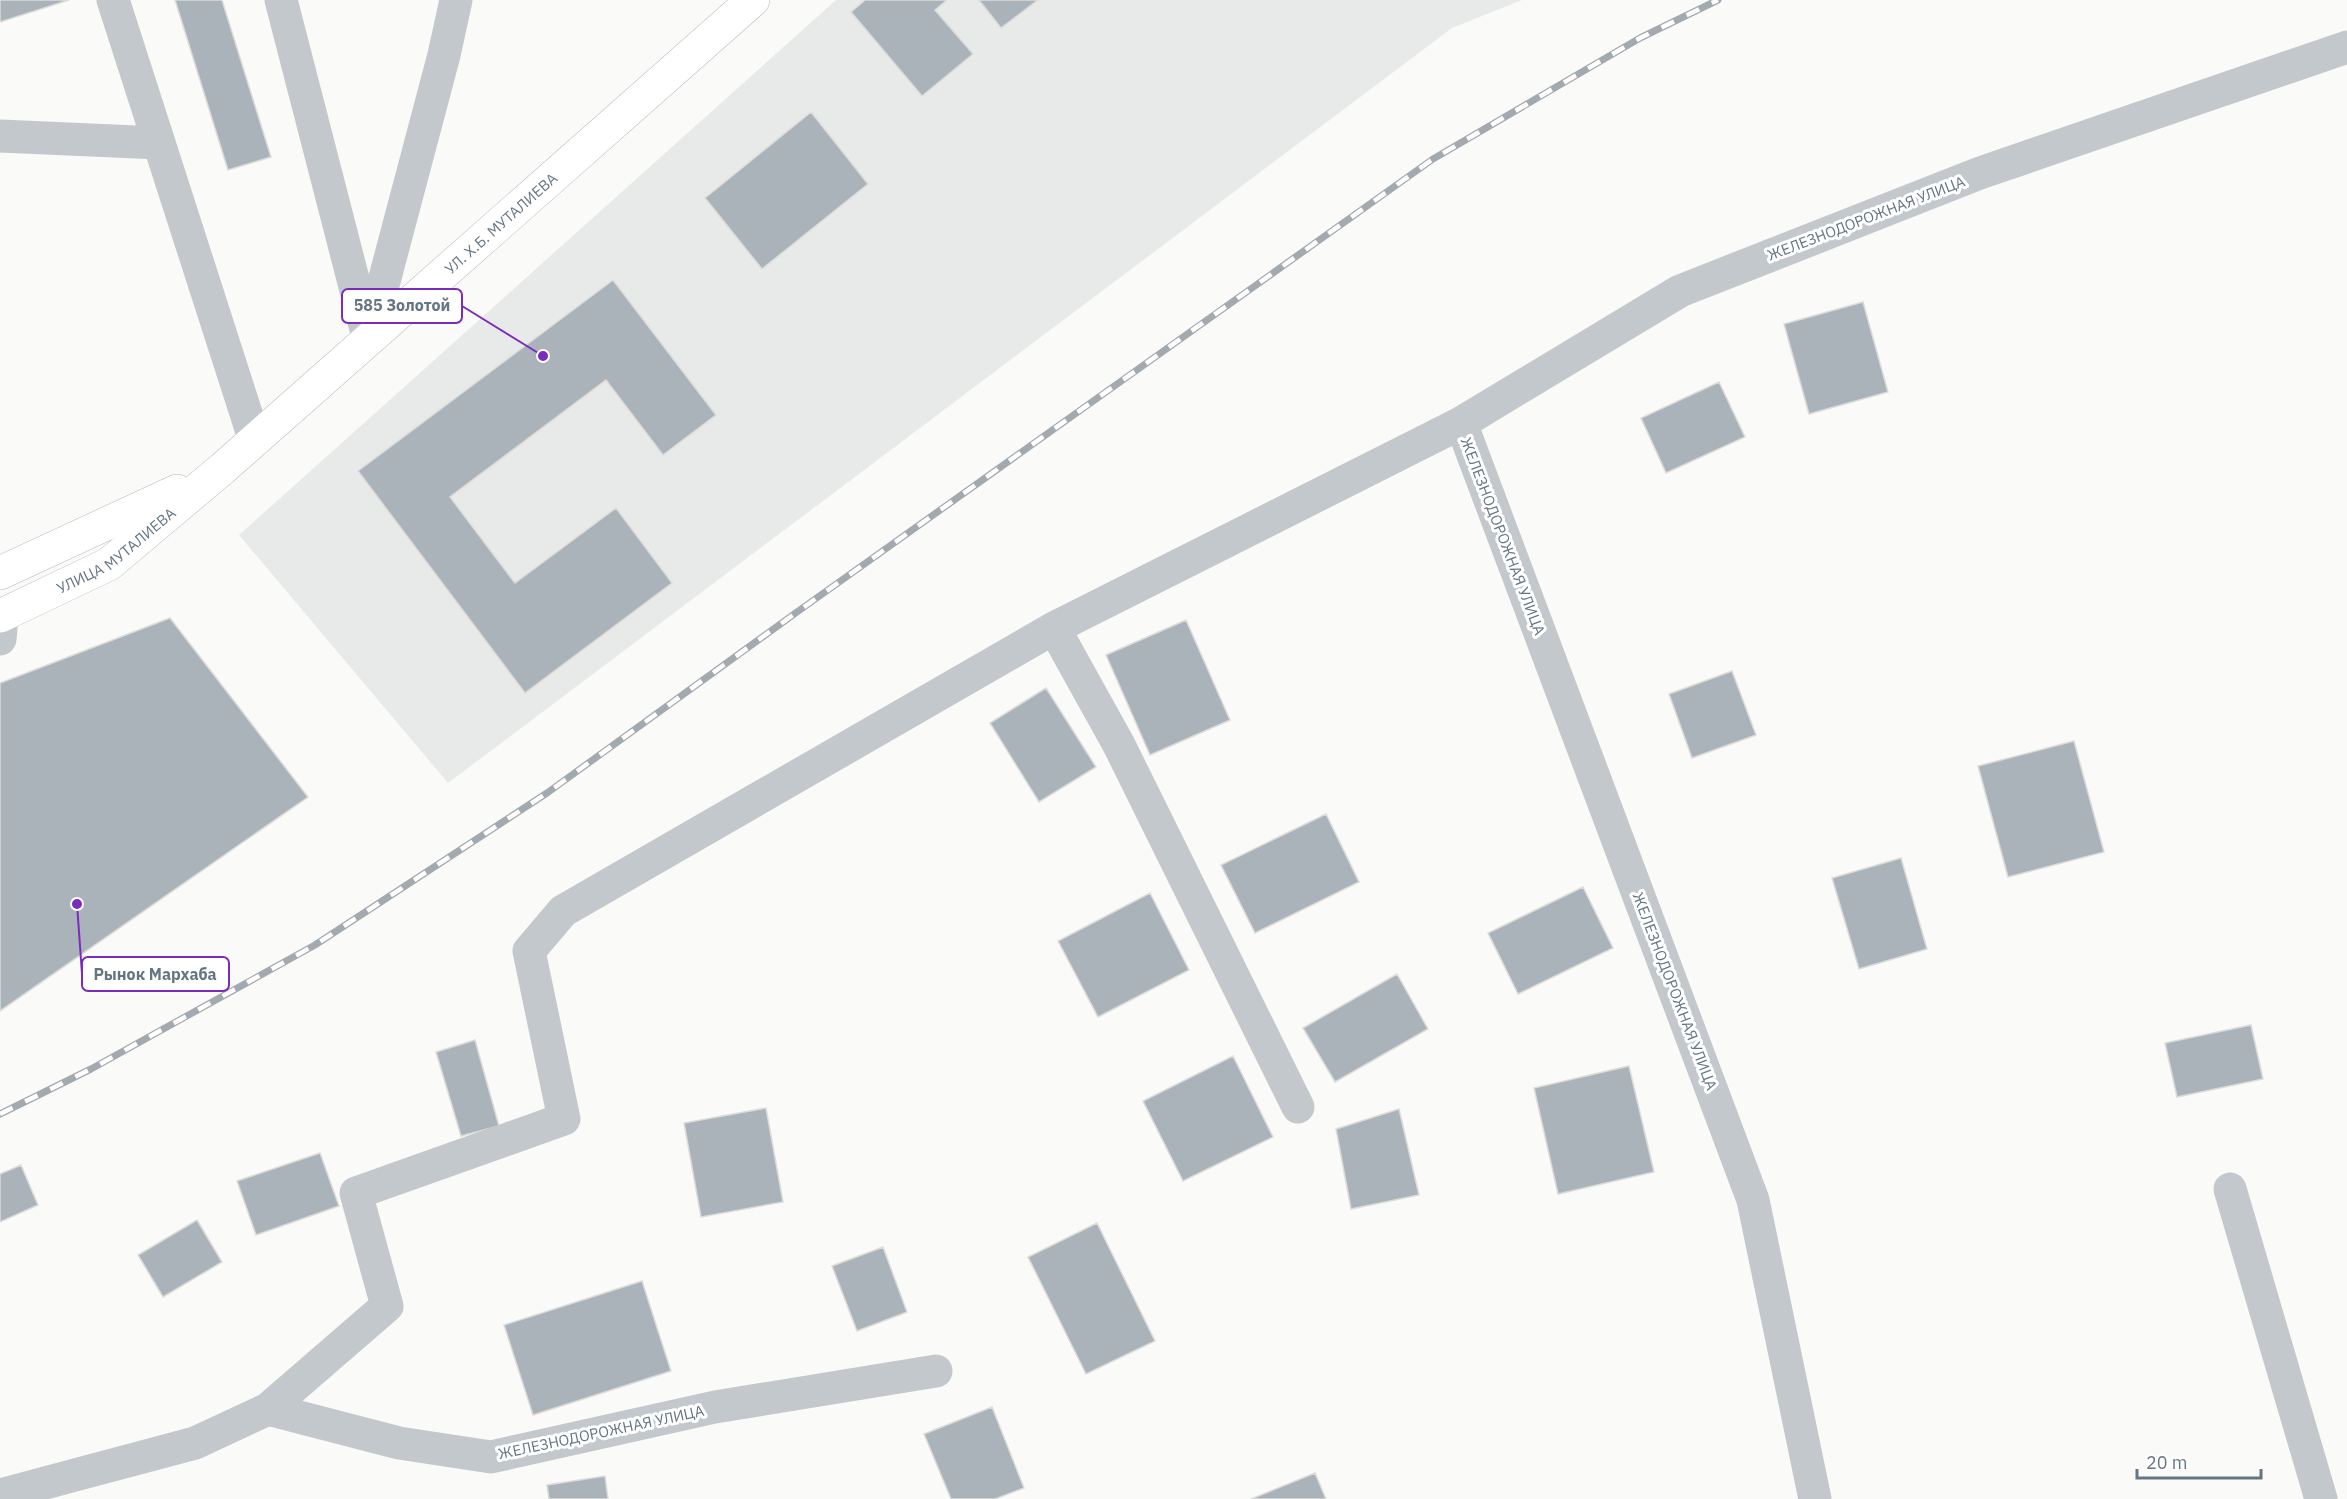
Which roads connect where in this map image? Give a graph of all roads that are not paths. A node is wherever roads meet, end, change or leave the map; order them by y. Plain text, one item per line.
1 (113, 0) edge
2 (281, 0) edge
3 (456, 0) edge
4 (753, 0) edge
5 (2347, 47) edge
6 (0, 136) edge
7 (159, 143) junction
8 (369, 339) junction
9 (1461, 423) junction
10 (254, 438) junction
11 (222, 469) junction
12 (0, 573) edge
13 (1, 624) edge
14 (1054, 628) junction
15 (1298, 1107) dead end
16 (2230, 1189) dead end
17 (936, 1371) dead end
18 (268, 1409) junction
19 (0, 1495) edge
20 (1815, 1499) edge
21 (2321, 1499) edge

1 - 7 street
2 - 8 street
3 - 8 street
4 - 8 main road, УЛ. Х.Б. МУТАЛИЕВА
5 - 9 street, ЖЕЛЕЗНОДОРОЖНАЯ УЛИЦА
6 - 7 street
7 - 10 street
8 - 10 main road, УЛ. Х.Б. МУТАЛИЕВА
9 - 14 street
9 - 20 street, ЖЕЛЕЗНОДОРОЖНАЯ УЛИЦА
10 - 11 main road, УЛ. Х.Б. МУТАЛИЕВА
11 - 12 main road
11 - 13 main road, УЛИЦА МУТАЛИЕВА
14 - 15 street
14 - 18 street
16 - 21 street
17 - 18 street, ЖЕЛЕЗНОДОРОЖНАЯ УЛИЦА
18 - 19 street

